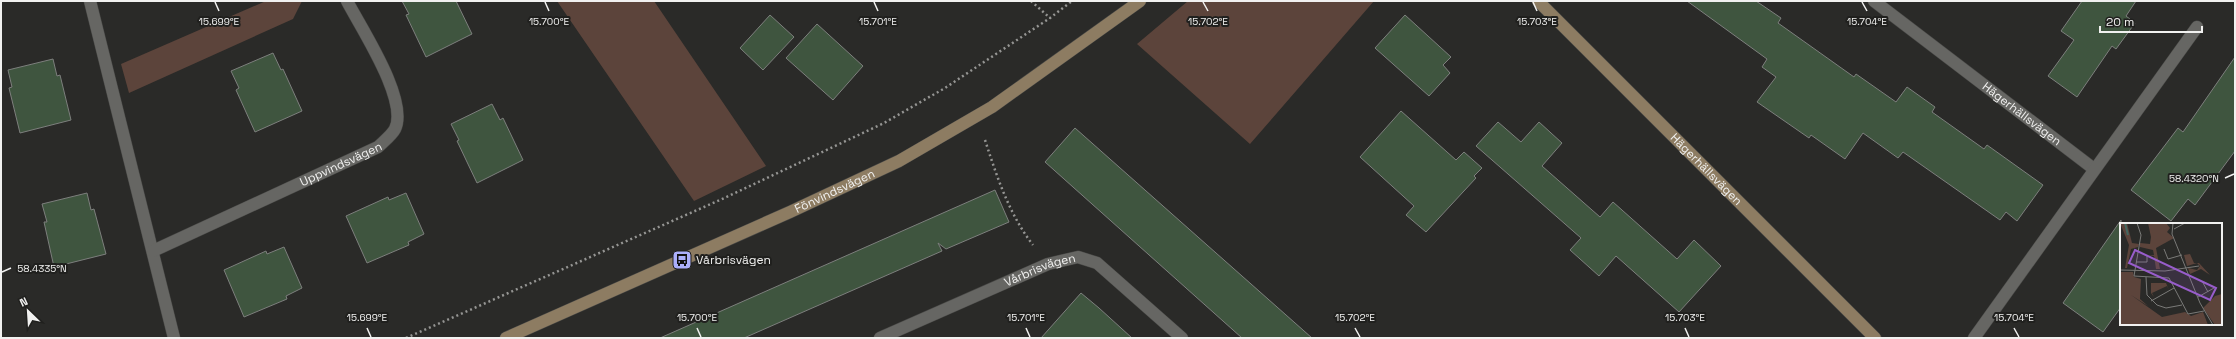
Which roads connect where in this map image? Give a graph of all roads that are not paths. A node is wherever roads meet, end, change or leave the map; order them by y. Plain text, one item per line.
1 (90, 1) edge
2 (347, 1) edge
3 (1140, 1) edge
4 (1538, 1) edge
5 (1874, 1) edge
6 (2197, 27) dead end
7 (2094, 169) junction
8 (153, 251) junction
9 (174, 338) edge
10 (506, 338) edge
11 (880, 338) edge
12 (1182, 338) edge
13 (1875, 338) edge
14 (1974, 338) edge

1 - 8 street
2 - 8 street, Uppvindsvägen
3 - 10 street, Fönvindsvägen
4 - 13 street, Hägerhällsvägen
5 - 7 street, Hägerhällsvägen
6 - 7 street
7 - 14 street
8 - 9 street
11 - 12 street, Vårbrisvägen

